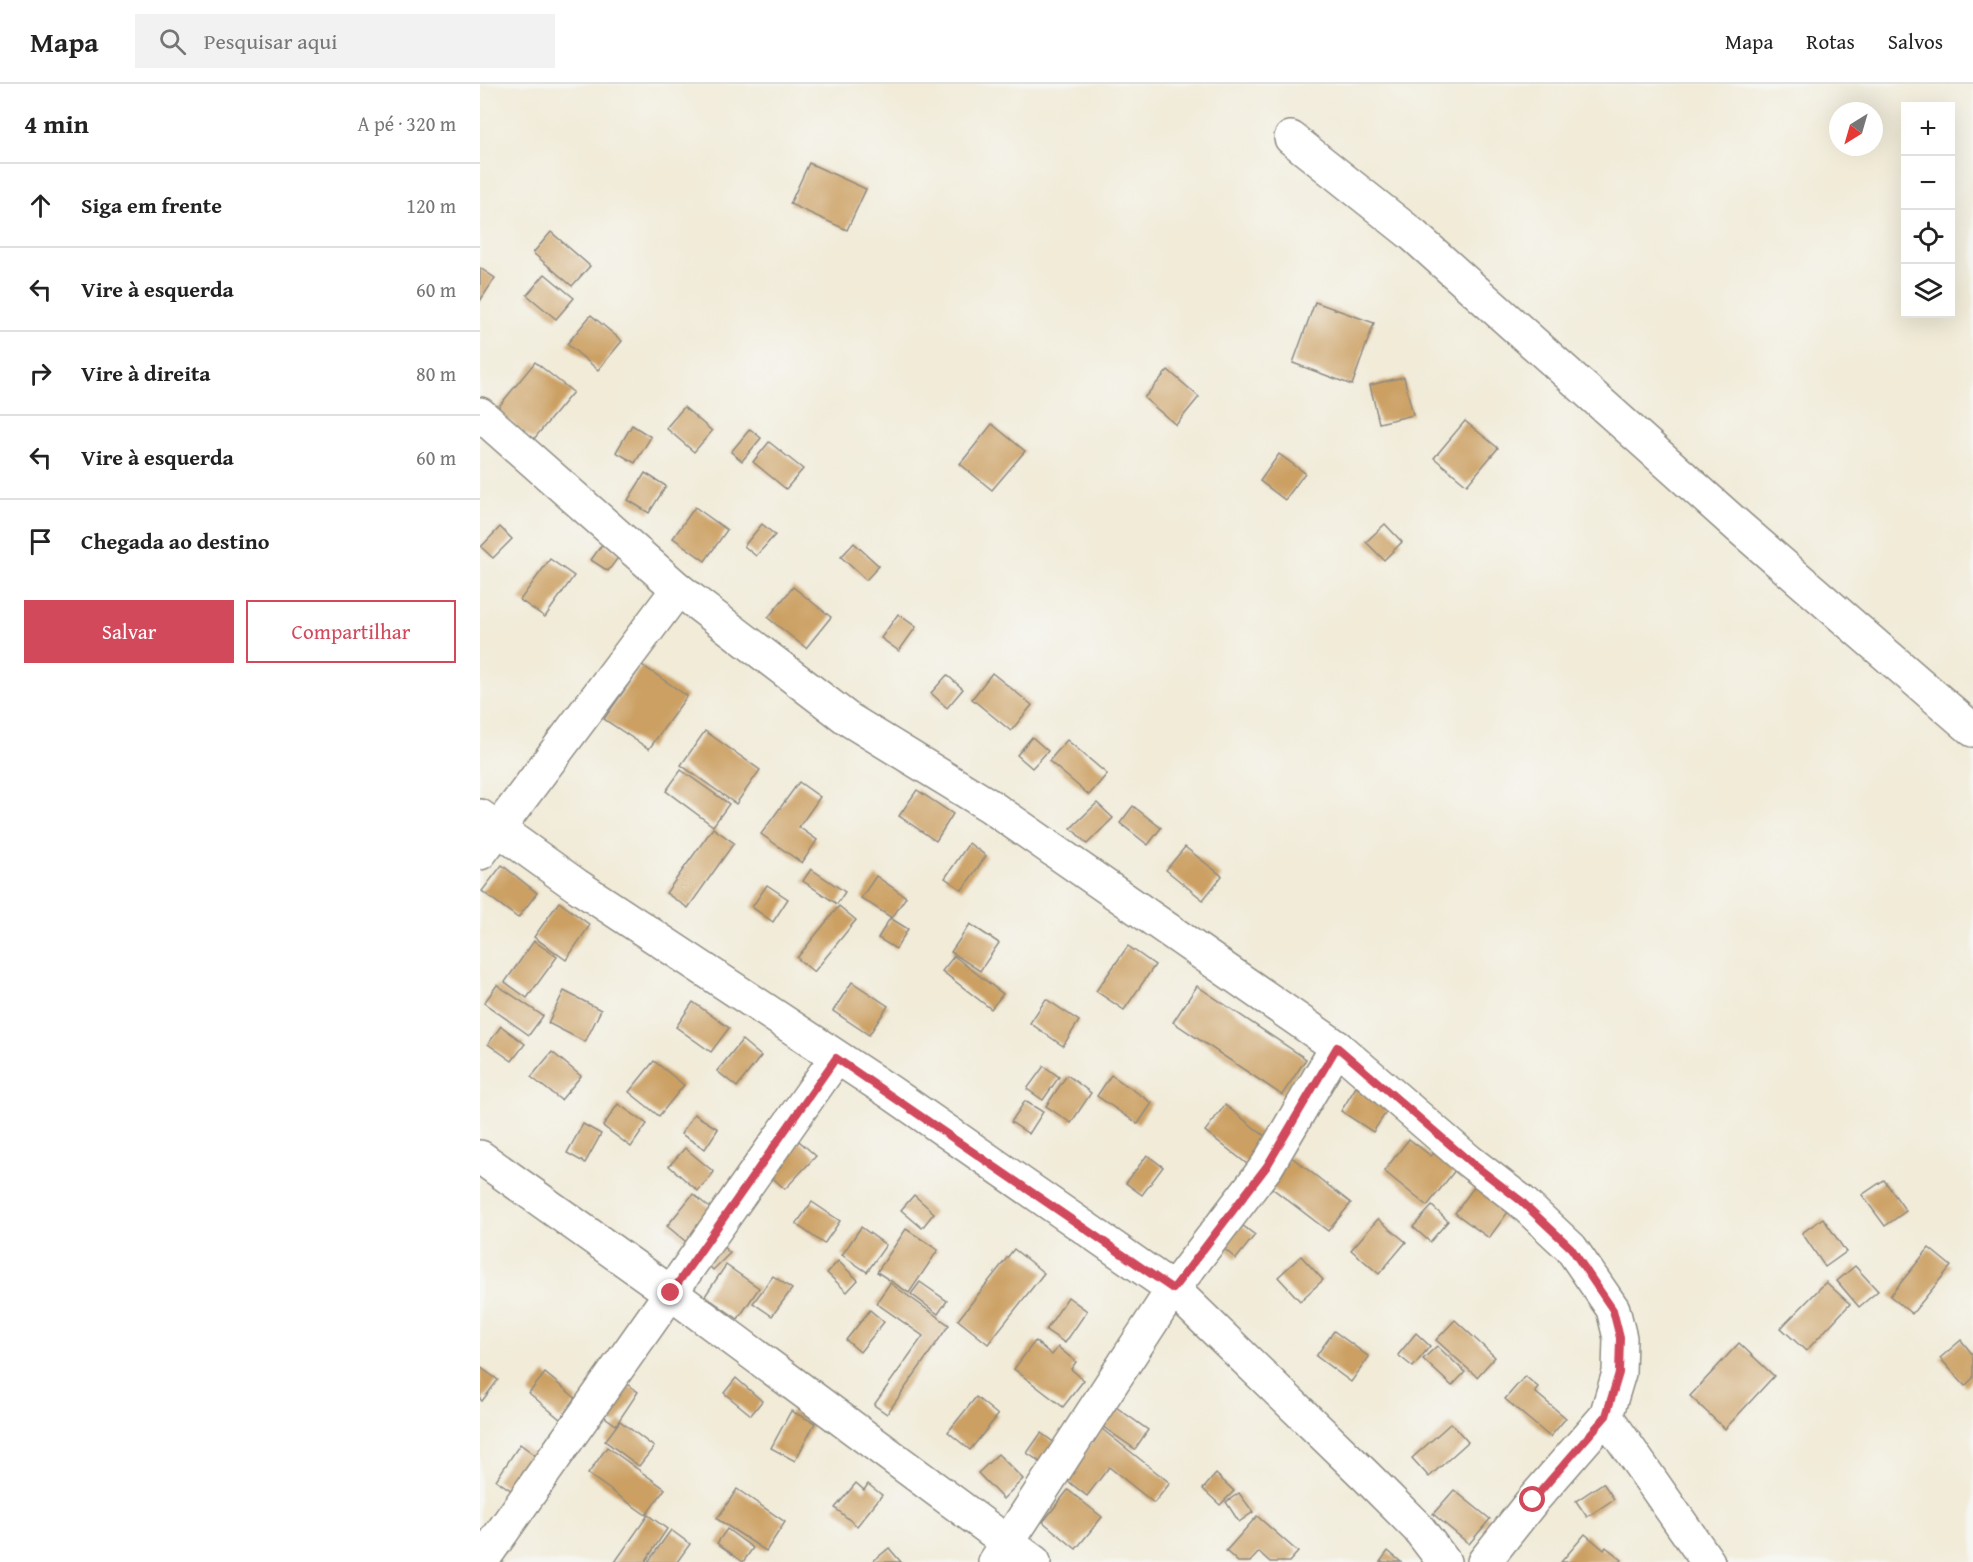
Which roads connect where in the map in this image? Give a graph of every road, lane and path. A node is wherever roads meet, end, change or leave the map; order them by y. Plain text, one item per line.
1 (1291, 138) dead end
2 (480, 414) edge
3 (678, 589) junction
4 (1973, 730) edge
5 (486, 832) edge
6 (1337, 1047) junction
7 (836, 1058) junction
8 (480, 1157) edge
9 (1173, 1289) junction
10 (671, 1293) junction
11 (1606, 1416) junction
12 (1012, 1556) edge
13 (480, 1562) edge
14 (1444, 1562) edge
15 (1484, 1562) edge
16 (1708, 1562) edge

1 - 4 street
2 - 3 street
3 - 5 street
3 - 6 street
5 - 7 street
6 - 9 street
6 - 11 street
7 - 9 street
7 - 10 street
8 - 10 street
9 - 12 street
9 - 14 street
10 - 12 street
10 - 13 street
11 - 15 street
11 - 16 street

